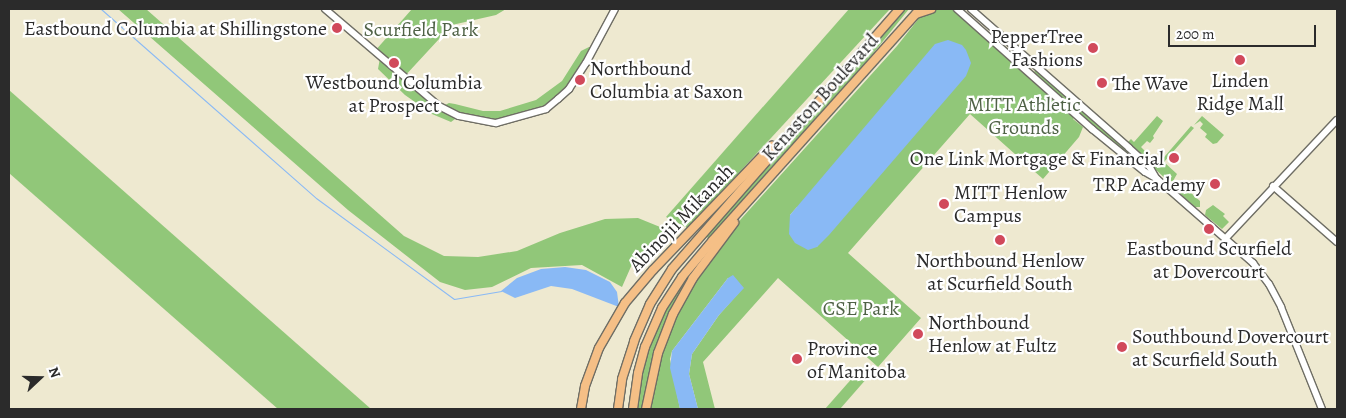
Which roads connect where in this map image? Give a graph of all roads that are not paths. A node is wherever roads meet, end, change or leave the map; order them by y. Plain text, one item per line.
1 (324, 9) edge
2 (615, 9) edge
3 (900, 9) edge
4 (930, 9) edge
5 (957, 9) edge
6 (971, 9) edge
7 (917, 12) edge
8 (843, 73) junction
9 (1337, 120) edge
10 (1157, 179) junction
11 (1274, 186) junction
12 (744, 207) junction
13 (1226, 238) junction
14 (1337, 242) edge
15 (1320, 398) junction
16 (580, 409) edge
17 (618, 409) edge
18 (633, 409) edge
19 (646, 409) edge
20 (1322, 409) edge
21 (1326, 409) edge

1 - 2 street
3 - 8 main road, Kenaston Boulevard
4 - 7 main road
5 - 10 street
6 - 10 street
7 - 12 main road, Kenaston Boulevard
8 - 16 main road, Abinojii Mikanah
8 - 17 main road
9 - 11 street
10 - 13 street
11 - 13 street
11 - 14 street
12 - 18 main road
12 - 19 main road, Abinojii Mikanah
13 - 15 street
15 - 20 street
15 - 21 street

